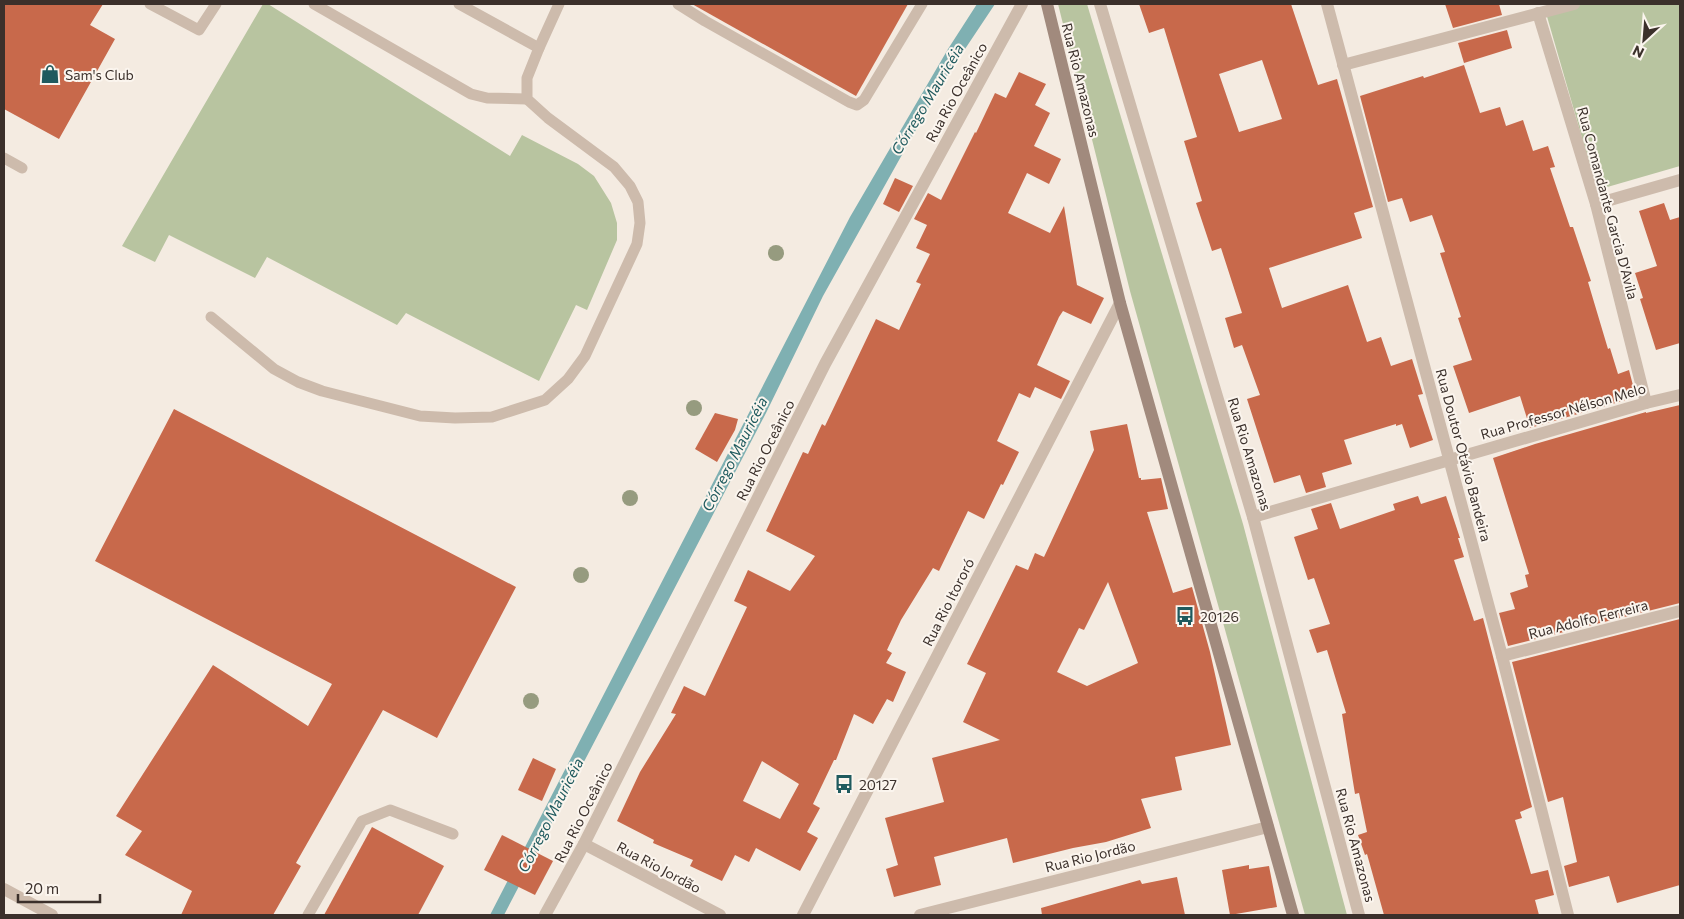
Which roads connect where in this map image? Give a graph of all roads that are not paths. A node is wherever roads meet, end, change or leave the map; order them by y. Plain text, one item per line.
1 (150, 4) edge
2 (216, 4) edge
3 (314, 4) edge
4 (459, 4) edge
5 (559, 4) edge
6 (678, 4) edge
7 (922, 4) edge
8 (1022, 4) edge
9 (1047, 4) edge
10 (1100, 4) edge
11 (1327, 4) edge
12 (1574, 4) edge
13 (1538, 13) junction
14 (539, 48) junction
15 (1343, 65) junction
16 (527, 99) junction
17 (4, 158) edge
18 (22, 168) dead end
19 (1680, 180) edge
20 (1596, 204) junction
21 (1120, 303) junction
22 (212, 317) dead end
23 (1680, 395) edge
24 (1646, 403) junction
25 (1450, 459) junction
26 (1253, 517) junction
27 (1680, 611) edge
28 (1502, 656) junction
29 (1268, 827) junction
30 (453, 834) dead end
31 (584, 844) junction
32 (4, 889) edge
33 (52, 915) edge
34 (308, 915) edge
35 (545, 915) edge
36 (720, 915) edge
37 (803, 915) edge
38 (920, 915) edge
39 (1293, 915) edge
40 (1359, 915) edge
41 (1568, 915) edge

1 - 2 lane
3 - 16 lane
4 - 14 lane
5 - 14 lane
6 - 7 lane
8 - 31 street, Rua Rio Oceânico
9 - 21 street, Rua Rio Amazonas
10 - 26 street, Rua Rio Amazonas
11 - 15 street, Rua Doutor Otávio Bandeira
12 - 13 street
13 - 15 street
13 - 20 street, Rua Comandante Garcia D'Avila
14 - 16 lane
15 - 25 street, Rua Doutor Otávio Bandeira
16 - 22 lane
17 - 18 lane
19 - 20 street
20 - 24 street, Rua Comandante Garcia D'Avila
21 - 29 street, Rua Rio Amazonas
21 - 37 street, Rua Rio Itororó
23 - 24 street, Rua Professor Nélson Melo
24 - 25 street, Rua Professor Nélson Melo
25 - 26 street, Rua Professor Nélson Melo
25 - 28 street, Rua Doutor Otávio Bandeira
26 - 40 street, Rua Rio Amazonas
27 - 28 street, Rua Adolfo Ferreira
28 - 41 street, Rua Doutor Otávio Bandeira
29 - 38 street, Rua Rio Jordão
29 - 39 street, Rua Rio Amazonas
30 - 34 lane
31 - 35 street, Rua Rio Oceânico
31 - 36 street, Rua Rio Jordão
32 - 33 street

